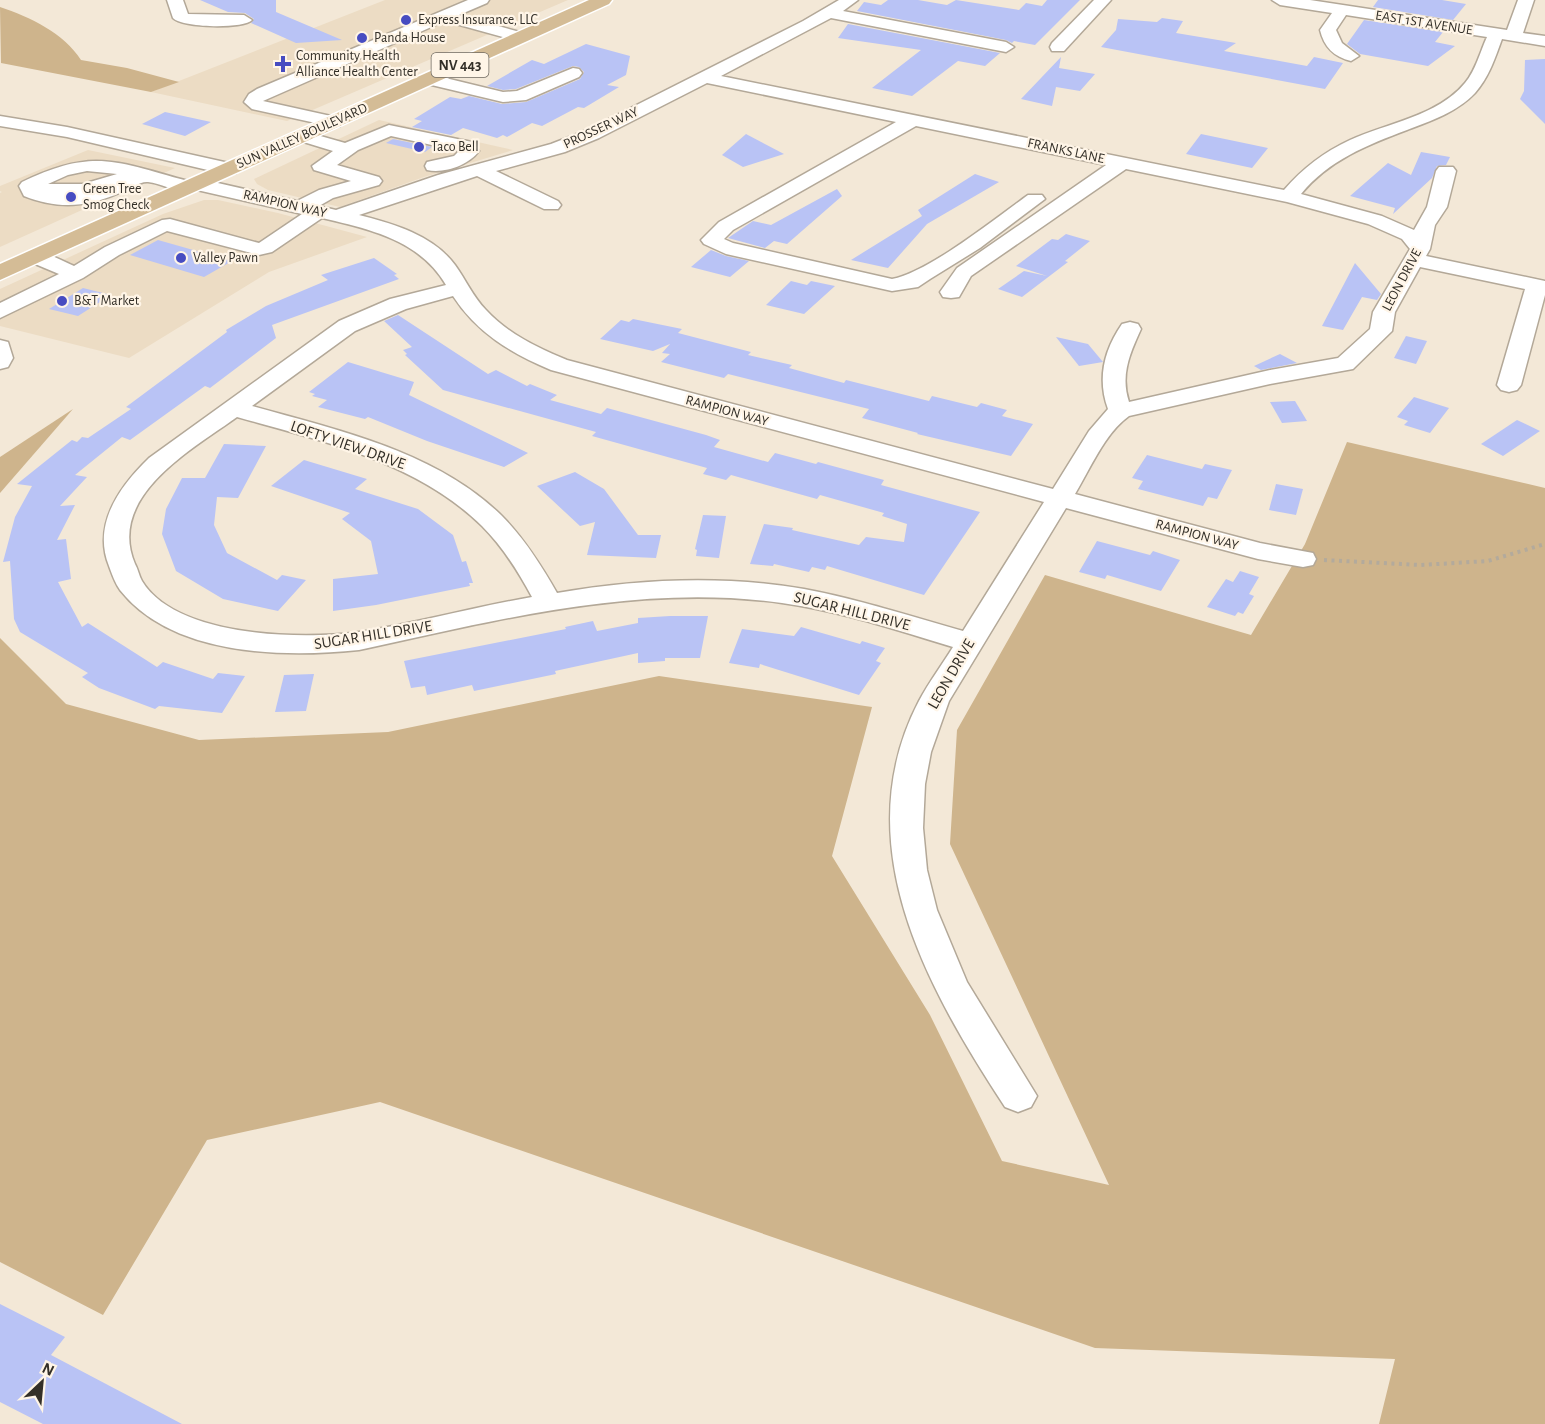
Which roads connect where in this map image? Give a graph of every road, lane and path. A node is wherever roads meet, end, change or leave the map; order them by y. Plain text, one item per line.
1 (175, 0) edge
2 (482, 0) edge
3 (603, 0) edge
4 (849, 0) edge
5 (1102, 0) edge
6 (1280, 0) edge
7 (1527, 0) edge
8 (1342, 10) junction
9 (829, 13) junction
10 (443, 16) junction
11 (244, 20) dead end
12 (1505, 35) junction
13 (521, 37) junction
14 (1545, 41) edge
15 (1006, 47) dead end
16 (1058, 48) dead end
17 (1351, 56) dead end
18 (573, 73) dead end
19 (703, 77) junction
20 (429, 79) junction
21 (913, 120) junction
22 (0, 122) edge
23 (334, 122) junction
24 (303, 136) junction
25 (348, 148) junction
26 (1122, 163) junction
27 (422, 168) dead end
28 (478, 169) junction
29 (229, 170) junction
30 (1446, 171) dead end
31 (139, 174) junction
32 (192, 186) junction
33 (1290, 197) junction
34 (1035, 199) dead end
35 (550, 205) dead end
36 (318, 212) junction
37 (1417, 255) junction
38 (35, 257) junction
39 (0, 273) edge
40 (76, 274) junction
41 (1541, 286) edge
42 (459, 288) junction
43 (951, 292) dead end
44 (0, 312) edge
45 (1130, 329) dead end
46 (0, 347) edge
47 (0, 363) edge
48 (1509, 385) dead end
49 (232, 408) junction
50 (1120, 411) junction
51 (1059, 499) junction
52 (1545, 544) edge
53 (1303, 559) joint
54 (549, 602) junction
55 (969, 642) junction
56 (1018, 1095) dead end

1 - 11 street
2 - 10 street
3 - 13 main road, SUN VALLEY BOULEVARD / NV 443
4 - 9 street, PROSSER WAY
5 - 16 street
6 - 8 street, EAST 1ST AVENUE
7 - 12 street
8 - 12 street, EAST 1ST AVENUE
8 - 17 street
9 - 15 street
9 - 19 street, PROSSER WAY
10 - 13 street
10 - 23 street
12 - 14 street, EAST 1ST AVENUE
12 - 33 street
13 - 20 main road, SUN VALLEY BOULEVARD / NV 443
18 - 20 street
19 - 21 street, FRANKS LANE
19 - 28 street, PROSSER WAY
20 - 23 main road, SUN VALLEY BOULEVARD / NV 443
21 - 26 street, FRANKS LANE
21 - 34 street
22 - 29 street
23 - 24 main road, SUN VALLEY BOULEVARD / NV 443
24 - 25 street
24 - 29 main road, SUN VALLEY BOULEVARD / NV 443
25 - 27 street
25 - 36 street
26 - 33 street, FRANKS LANE
26 - 43 street
28 - 35 street
28 - 36 street, PROSSER WAY
29 - 32 main road, SUN VALLEY BOULEVARD / NV 443
30 - 37 street, LEON DRIVE
31 - 31 street, RAMPION WAY
31 - 32 street, RAMPION WAY
32 - 36 street, RAMPION WAY
32 - 38 main road, SUN VALLEY BOULEVARD / NV 443
33 - 37 street, FRANKS LANE
36 - 40 street
36 - 42 street, RAMPION WAY
37 - 41 street
37 - 50 street, LEON DRIVE
38 - 39 main road, SUN VALLEY BOULEVARD / NV 443
38 - 40 street
40 - 44 street
41 - 48 street
42 - 49 street, SUGAR HILL DRIVE
42 - 51 street, RAMPION WAY
45 - 50 street
46 - 47 street
49 - 54 street, LOFTY VIEW DRIVE
49 - 54 street, SUGAR HILL DRIVE
50 - 51 street, LEON DRIVE
51 - 53 street, RAMPION WAY
51 - 55 street, LEON DRIVE
52 - 53 path
54 - 55 street, SUGAR HILL DRIVE
55 - 56 street, LEON DRIVE

